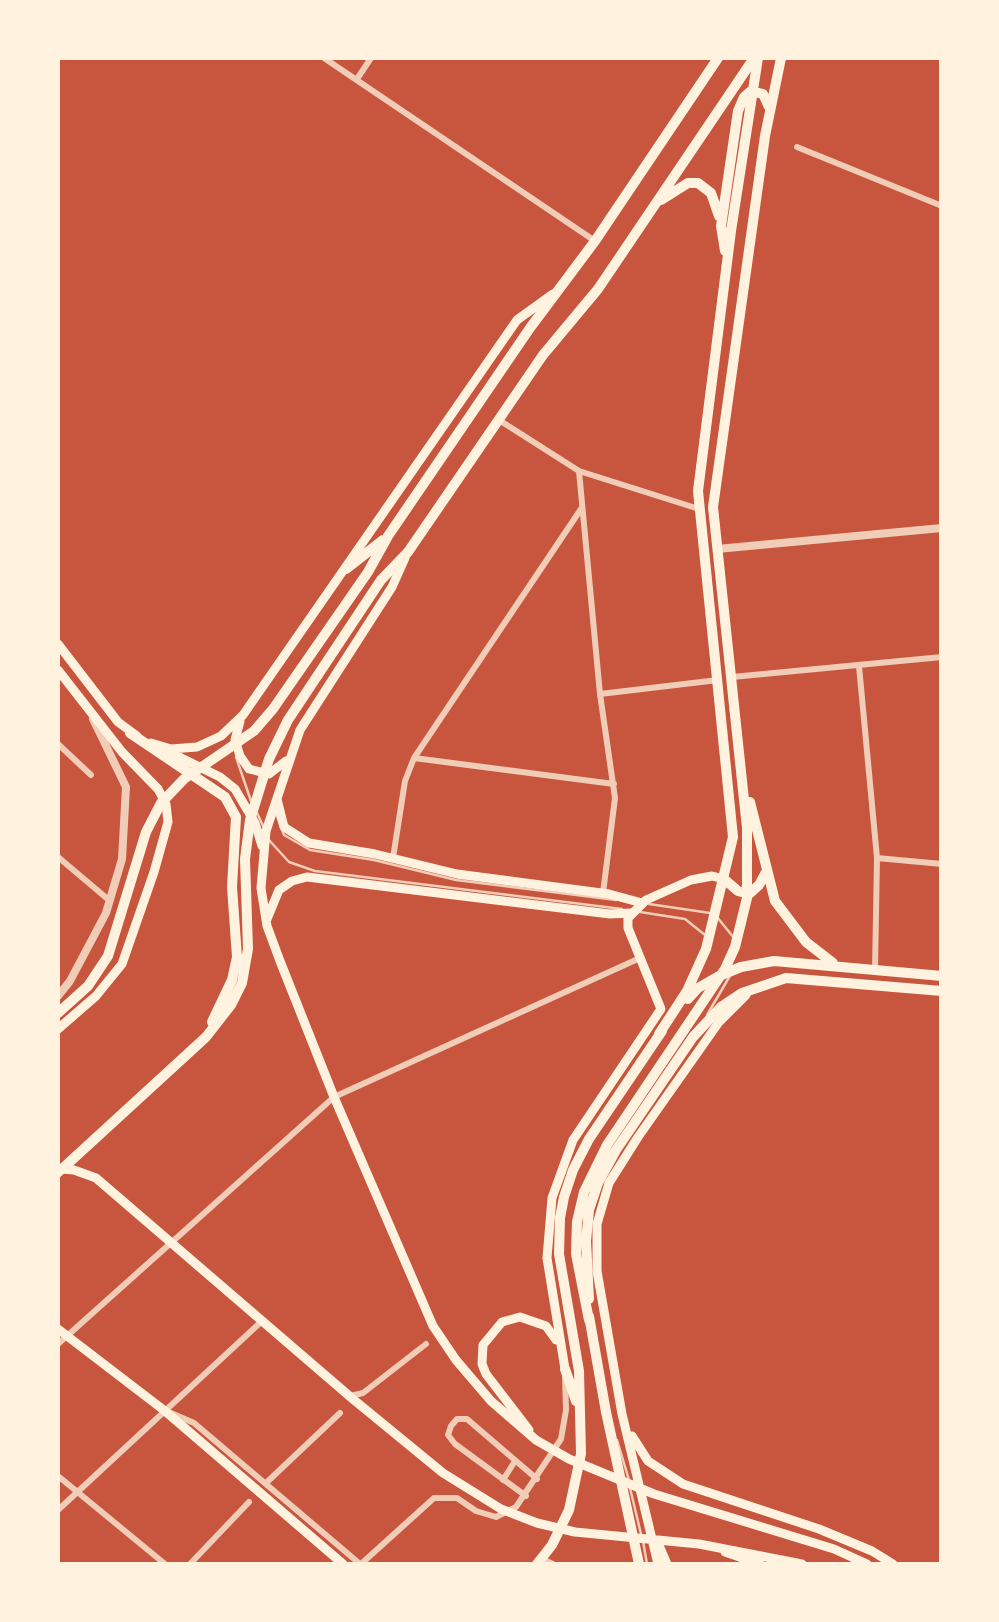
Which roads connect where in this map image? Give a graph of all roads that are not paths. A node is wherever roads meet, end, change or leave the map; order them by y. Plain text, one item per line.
1 (324, 58) edge
2 (371, 58) edge
3 (718, 58) edge
4 (756, 58) edge
5 (781, 58) edge
6 (356, 79) junction
7 (770, 113) junction
8 (797, 147) dead end
9 (656, 204) junction
10 (942, 206) edge
11 (726, 229) junction
12 (595, 241) junction
13 (557, 292) junction
14 (471, 386) junction
15 (484, 395) junction
16 (498, 420) junction
17 (579, 471) junction
18 (582, 508) junction
19 (699, 510) junction
20 (942, 528) edge
21 (388, 536) junction
22 (717, 548) junction
23 (408, 552) junction
24 (346, 570) junction
25 (58, 644) edge
26 (942, 657) edge
27 (859, 666) junction
28 (58, 670) edge
29 (731, 677) junction
30 (718, 680) junction
31 (600, 694) junction
32 (89, 710) junction
33 (243, 715) junction
34 (130, 732) junction
35 (235, 740) junction
36 (145, 741) junction
37 (58, 744) edge
38 (290, 755) junction
39 (740, 757) junction
40 (414, 758) junction
41 (91, 775) dead end
42 (614, 784) junction
43 (277, 796) junction
44 (266, 832) junction
45 (263, 849) junction
46 (58, 856) edge
47 (393, 858) junction
48 (877, 858) junction
49 (942, 864) edge
50 (766, 872) junction
51 (724, 878) junction
52 (603, 892) junction
53 (110, 902) junction
54 (642, 903) junction
55 (632, 912) junction
56 (716, 916) junction
57 (268, 926) junction
58 (706, 948) junction
59 (641, 958) junction
60 (844, 968) junction
61 (732, 970) junction
62 (875, 970) junction
63 (942, 976) edge
64 (761, 985) junction
65 (942, 991) edge
66 (58, 996) edge
67 (58, 1009) edge
68 (58, 1029) edge
69 (659, 1034) junction
70 (206, 1037) junction
71 (693, 1037) junction
72 (334, 1096) junction
73 (59, 1171) edge
74 (171, 1244) junction
75 (589, 1320) junction
76 (262, 1321) junction
77 (60, 1336) edge
78 (426, 1344) dead end
79 (565, 1369) junction
80 (352, 1398) junction
81 (165, 1411) junction
82 (606, 1412) junction
83 (340, 1413) dead end
84 (580, 1413) junction
85 (622, 1414) junction
86 (536, 1440) junction
87 (515, 1462) junction
88 (58, 1476) edge
89 (537, 1479) junction
90 (503, 1480) junction
91 (266, 1484) junction
92 (78, 1491) junction
93 (526, 1496) junction
94 (249, 1502) dead end
95 (58, 1510) edge
96 (650, 1527) junction
97 (699, 1544) junction
98 (544, 1562) edge
99 (165, 1564) edge
100 (190, 1564) edge
101 (344, 1564) edge
102 (360, 1564) edge
103 (639, 1564) edge
104 (647, 1564) edge
105 (658, 1564) edge
106 (667, 1564) edge
107 (760, 1564) edge
108 (802, 1564) edge
109 (867, 1564) edge
110 (893, 1564) edge

1 - 6 street
2 - 6 street
3 - 12 main road
4 - 9 main road
4 - 11 main road
5 - 7 main road
6 - 12 street
7 - 11 main road
7 - 22 main road
8 - 10 street
9 - 11 main road
9 - 16 main road
11 - 19 main road
12 - 13 main road
13 - 14 main road
13 - 15 main road
14 - 15 main road
14 - 24 main road
15 - 21 main road
16 - 17 street
16 - 23 main road
17 - 18 street
17 - 19 street
18 - 31 street
18 - 40 street
19 - 30 main road
20 - 22 street
21 - 24 main road
21 - 67 main road
22 - 29 main road
23 - 38 main road
23 - 70 main road
24 - 33 main road
25 - 34 main road
26 - 27 street
27 - 29 street
27 - 48 street
28 - 32 main road
29 - 39 main road
30 - 31 street
30 - 51 main road
31 - 42 street
32 - 53 street
32 - 68 main road
33 - 35 main road
33 - 36 main road
34 - 36 main road
34 - 70 main road
35 - 38 main road
35 - 44 lane
36 - 45 main road
37 - 41 street
38 - 43 main road
39 - 50 main road
39 - 75 main road
40 - 42 street
40 - 47 street
42 - 52 street
43 - 44 main road
43 - 47 main road
43 - 54 lane
44 - 45 main road
44 - 55 lane
45 - 57 main road
46 - 53 street
47 - 52 main road
48 - 49 street
48 - 62 street
50 - 51 main road
50 - 60 main road
51 - 54 main road
51 - 56 main road
52 - 54 main road
53 - 66 street
54 - 55 main road
54 - 56 lane
55 - 57 main road
55 - 58 lane
55 - 59 main road
56 - 58 main road
56 - 61 lane
57 - 72 main road
58 - 69 main road
59 - 72 street
59 - 79 main road
60 - 61 main road
60 - 62 main road
61 - 69 main road
61 - 71 lane
62 - 63 main road
64 - 65 main road
64 - 71 main road
64 - 85 main road
69 - 84 main road
70 - 73 main road
71 - 75 main road
72 - 74 street
72 - 86 main road
73 - 74 main road
74 - 76 main road
74 - 77 street
75 - 82 main road
76 - 80 main road
76 - 81 street
77 - 81 main road
78 - 80 street
79 - 84 main road
79 - 86 main road
79 - 89 street
80 - 97 main road
81 - 91 street
81 - 92 street
81 - 101 main road
82 - 103 main road
82 - 104 lane
83 - 91 street
84 - 98 main road
85 - 96 main road
85 - 110 main road
86 - 109 main road
87 - 89 street
87 - 90 street
87 - 90 street
88 - 92 street
89 - 93 street
90 - 93 street
91 - 102 street
92 - 95 street
92 - 99 street
93 - 102 street
94 - 100 street
96 - 105 main road
96 - 106 main road
97 - 107 main road
97 - 108 main road

